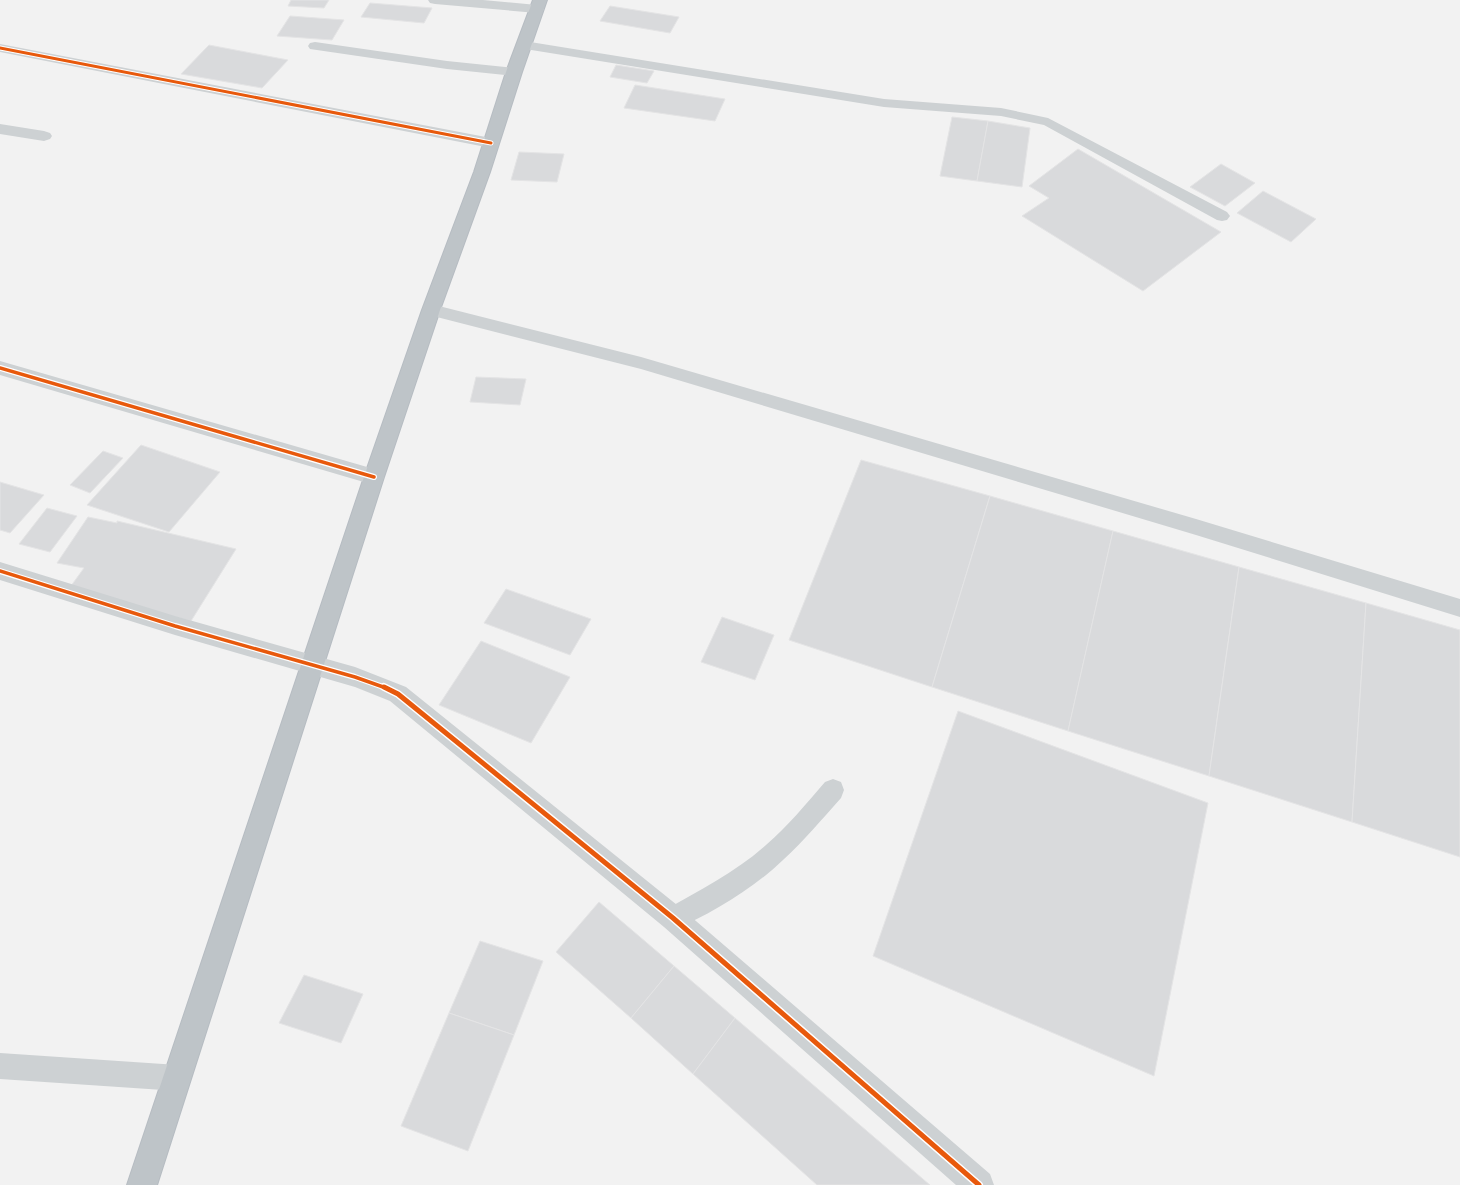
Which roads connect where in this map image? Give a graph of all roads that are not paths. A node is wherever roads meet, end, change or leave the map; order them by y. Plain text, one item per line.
1 (435, 0) edge
2 (539, 5) edge
3 (315, 46) dead end
4 (524, 46) junction
5 (1, 50) edge
6 (514, 72) junction
7 (0, 129) edge
8 (44, 136) dead end
9 (491, 143) junction
10 (1222, 216) dead end
11 (431, 310) junction
12 (0, 368) edge
13 (374, 477) junction
14 (0, 571) edge
15 (1460, 608) edge
16 (313, 667) junction
17 (833, 790) dead end
18 (673, 918) junction
19 (0, 1066) edge
20 (178, 1078) junction
21 (142, 1185) edge
22 (980, 1185) edge

1 - 2 street
2 - 4 highway
3 - 6 lane
4 - 6 highway
4 - 10 lane
5 - 9 street
6 - 9 highway
7 - 8 street
9 - 11 highway
11 - 13 highway
11 - 15 lane
12 - 13 street
13 - 16 highway
14 - 16 street
16 - 18 street
16 - 20 highway
17 - 18 lane
18 - 22 street
19 - 20 lane
20 - 21 highway

